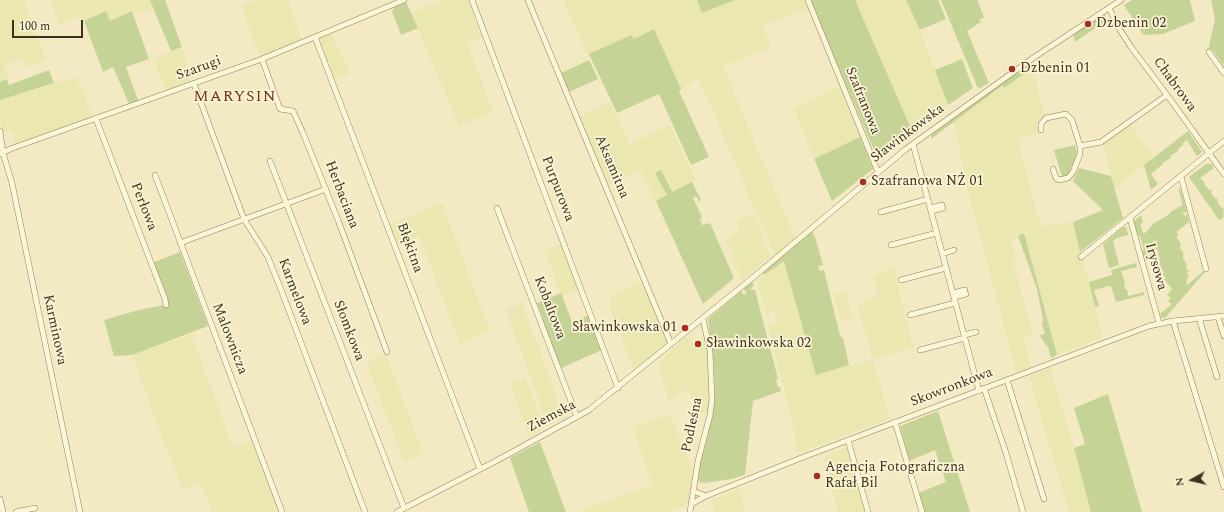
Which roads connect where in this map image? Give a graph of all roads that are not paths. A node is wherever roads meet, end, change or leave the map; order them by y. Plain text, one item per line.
1 (404, 0) edge
2 (472, 0) edge
3 (528, 0) edge
4 (808, 0) edge
5 (1121, 0) edge
6 (1111, 4) edge
7 (315, 37) junction
8 (1209, 52) dead end
9 (262, 59) junction
10 (1224, 73) edge
11 (194, 84) junction
12 (1168, 95) junction
13 (96, 119) junction
14 (1041, 130) dead end
15 (0, 131) edge
16 (1224, 142) edge
17 (913, 144) junction
18 (1080, 146) junction
19 (2, 153) edge
20 (1209, 154) junction
21 (270, 161) dead end
22 (1053, 169) dead end
23 (878, 172) junction
24 (1224, 174) edge
25 (155, 175) dead end
26 (1181, 177) junction
27 (326, 189) junction
28 (928, 200) junction
29 (286, 204) junction
30 (942, 206) dead end
31 (497, 208) dead end
32 (930, 210) junction
33 (881, 212) dead end
34 (1130, 218) junction
35 (244, 219) junction
36 (937, 233) junction
37 (180, 243) junction
38 (891, 246) dead end
39 (954, 249) dead end
40 (942, 252) junction
41 (1081, 257) dead end
42 (946, 268) junction
43 (1206, 269) dead end
44 (900, 280) dead end
45 (965, 292) dead end
46 (953, 295) junction
47 (955, 304) junction
48 (166, 305) dead end
49 (910, 315) dead end
50 (1221, 316) edge
51 (1199, 318) junction
52 (703, 319) junction
53 (1172, 321) junction
54 (1159, 323) junction
55 (976, 332) dead end
56 (1224, 336) edge
57 (964, 337) junction
58 (671, 344) junction
59 (920, 350) dead end
60 (387, 352) dead end
61 (1218, 378) dead end
62 (1007, 380) junction
63 (618, 388) junction
64 (981, 390) junction
65 (577, 417) junction
66 (895, 422) junction
67 (848, 440) junction
68 (480, 469) junction
69 (1224, 487) edge
70 (693, 491) junction
71 (706, 496) junction
72 (0, 499) edge
73 (1044, 499) dead end
74 (691, 504) junction
75 (35, 508) dead end
76 (404, 508) junction
77 (3, 512) edge
78 (16, 512) edge
79 (80, 512) edge
80 (282, 512) edge
81 (365, 512) edge
82 (397, 512) edge
83 (690, 512) edge
84 (868, 512) edge
85 (922, 512) edge
86 (1023, 512) edge

1 - 7 street, Szarugi
2 - 63 street, Purpurowa
3 - 58 street, Aksamitna
4 - 23 street, Szafranowa
5 - 6 street, Sławinkowska
6 - 12 street, Chabrowa
6 - 17 street, Sławinkowska
7 - 9 street, Szarugi
7 - 68 street, Błękitna
8 - 10 street
9 - 11 street, Szarugi
9 - 27 street, Herbaciana
11 - 13 street, Szarugi
11 - 35 street, Karmelowa
12 - 18 street
12 - 20 street, Chabrowa
13 - 19 street, Szarugi
13 - 48 street, Perłowa
14 - 18 street
15 - 19 street, Karminowa
16 - 20 street
17 - 23 street, Sławinkowska
17 - 28 street
18 - 22 street
19 - 79 street, Karminowa
20 - 24 street, Chabrowa
20 - 26 street
21 - 29 street, Słomkowa
23 - 52 street, Sławinkowska
25 - 37 street, Malownicza
26 - 34 street
26 - 43 street
27 - 29 street
27 - 60 street, Herbaciana
28 - 32 street
28 - 33 street
29 - 35 street
29 - 76 street, Słomkowa
30 - 32 street
31 - 65 street, Kobaltowa
32 - 36 street
34 - 41 street
34 - 54 street, Irysowa
35 - 37 street
35 - 81 street, Karmelowa
36 - 38 street
36 - 40 street
37 - 80 street, Malownicza
39 - 40 street
40 - 42 street
42 - 44 street
42 - 46 street
45 - 46 street
46 - 47 street
47 - 49 street
47 - 57 street
50 - 51 street, Skowronkowa
50 - 56 street
51 - 53 street, Skowronkowa
51 - 61 street
52 - 58 street, Ziemska
52 - 70 street, Podleśna
53 - 54 street, Skowronkowa
53 - 69 street
54 - 62 street, Skowronkowa
55 - 57 street
57 - 59 street
57 - 64 street
58 - 63 street, Ziemska
62 - 64 street, Skowronkowa
62 - 73 street
63 - 65 street, Ziemska
64 - 66 street, Skowronkowa
64 - 86 street
65 - 68 street, Ziemska
66 - 67 street, Skowronkowa
66 - 85 street
67 - 71 street, Skowronkowa
67 - 84 street
68 - 76 street, Ziemska
70 - 71 street
70 - 74 street, Podleśna
71 - 74 street, Skowronkowa
72 - 77 street
74 - 83 street, Podleśna
75 - 78 street
76 - 82 street, Ziemska

